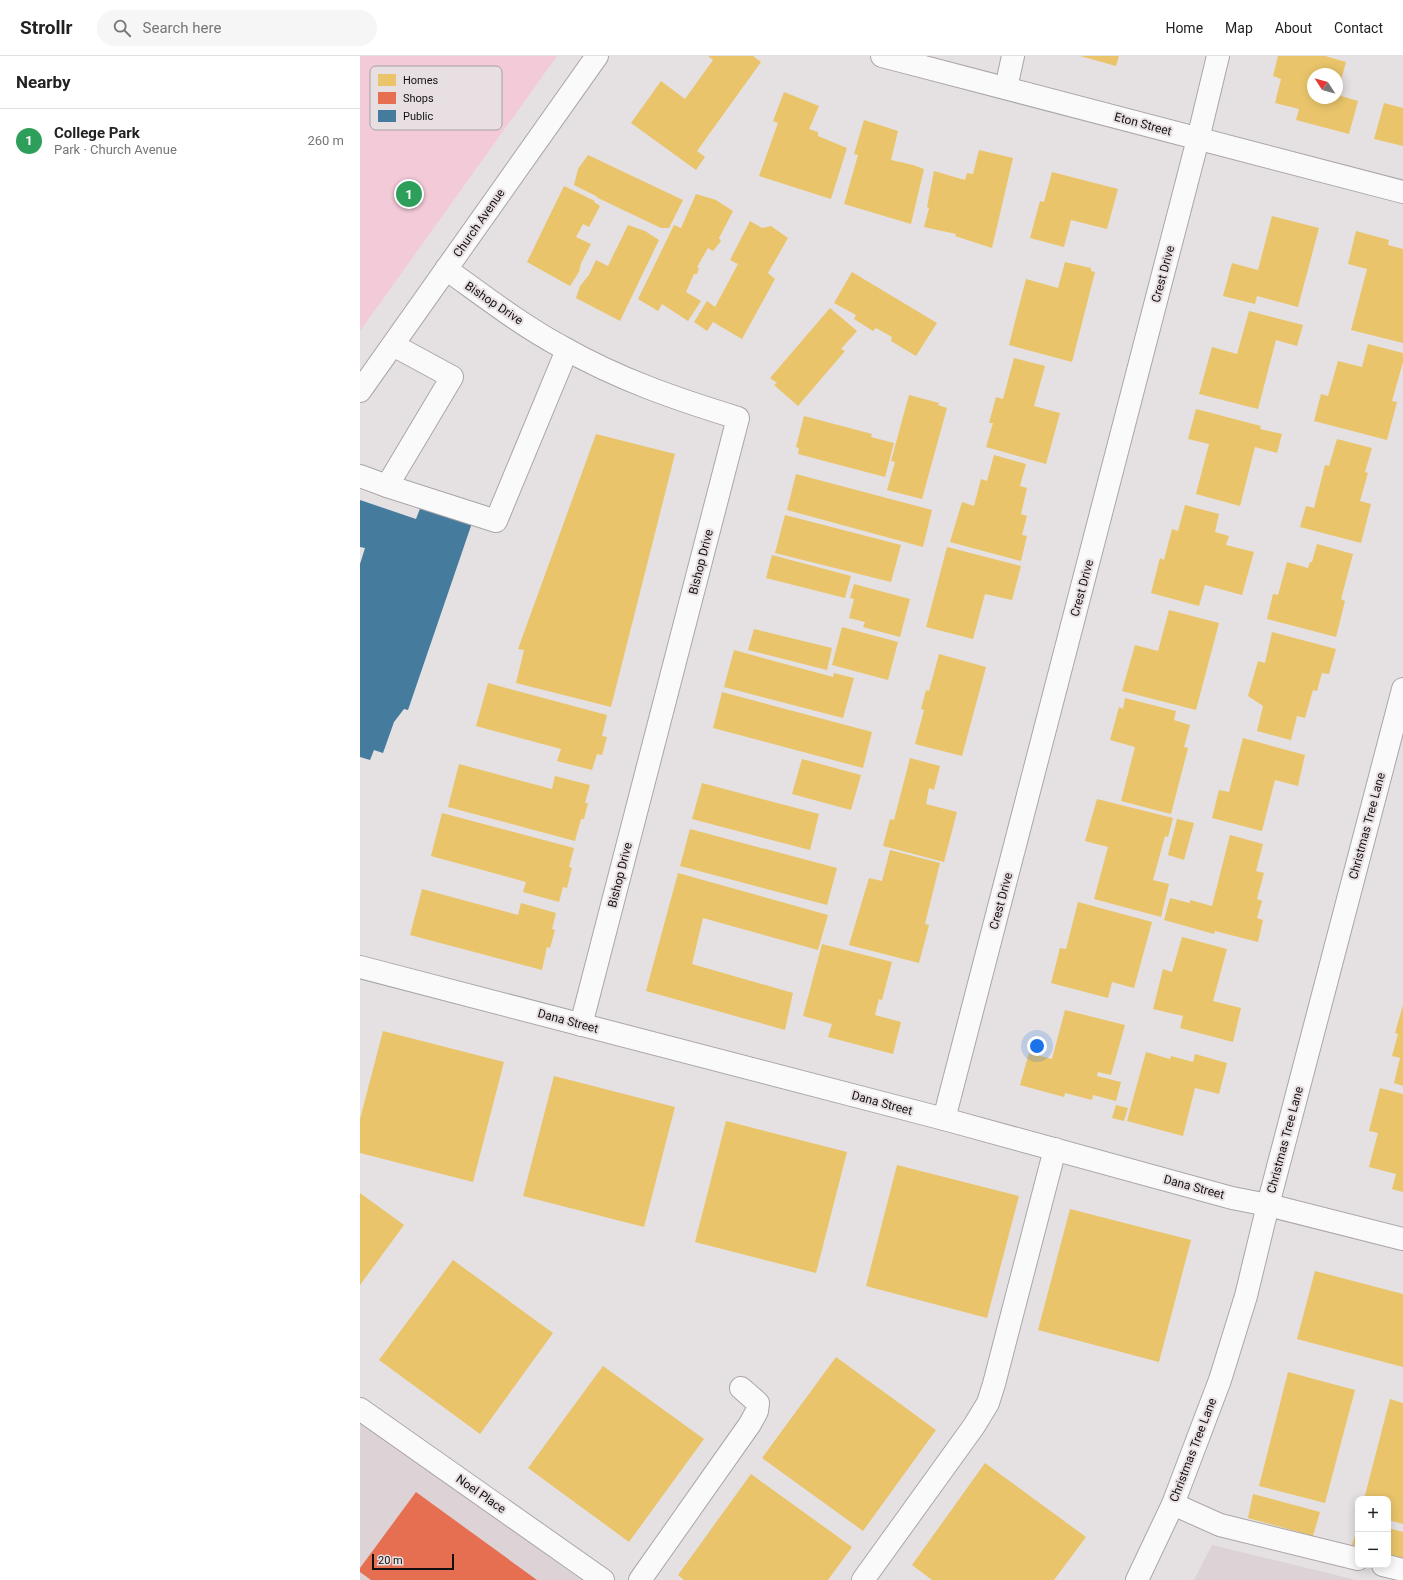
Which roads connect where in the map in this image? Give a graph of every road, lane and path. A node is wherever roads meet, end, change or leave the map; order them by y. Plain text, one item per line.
1 (597, 56) edge
2 (882, 56) edge
3 (1013, 56) edge
4 (1218, 56) edge
5 (1006, 88) junction
6 (1198, 139) junction
7 (1403, 192) edge
8 (446, 269) junction
9 (393, 345) junction
10 (568, 350) junction
11 (360, 391) edge
12 (360, 476) edge
13 (387, 486) junction
14 (1403, 689) edge
15 (360, 967) edge
16 (581, 1025) junction
17 (944, 1119) junction
18 (1055, 1149) junction
19 (1268, 1205) junction
20 (1403, 1239) edge
21 (741, 1388) dead end
22 (360, 1408) edge
23 (1173, 1504) junction
24 (1355, 1558) edge
25 (1391, 1567) edge
26 (1403, 1570) edge
27 (603, 1580) edge
28 (640, 1580) edge
29 (863, 1580) edge
30 (1137, 1580) edge

1 - 8 street, Church Avenue
2 - 5 street, Eton Street
3 - 5 street
4 - 6 street, Crest Drive
5 - 6 street, Eton Street
6 - 7 street, Eton Street
6 - 17 street, Crest Drive
8 - 9 street, Church Avenue
8 - 10 street, Bishop Drive
9 - 11 street, Church Avenue
9 - 13 street
10 - 13 street
10 - 16 street, Bishop Drive
12 - 13 street
14 - 19 street, Christmas Tree Lane
15 - 16 street, Dana Street
16 - 17 street, Dana Street
17 - 18 street, Dana Street
18 - 19 street, Dana Street
18 - 29 street
19 - 20 street, Dana Street
19 - 23 street, Christmas Tree Lane
21 - 28 street
22 - 27 street, Noel Place
23 - 24 street
23 - 30 street, Christmas Tree Lane
25 - 26 street

